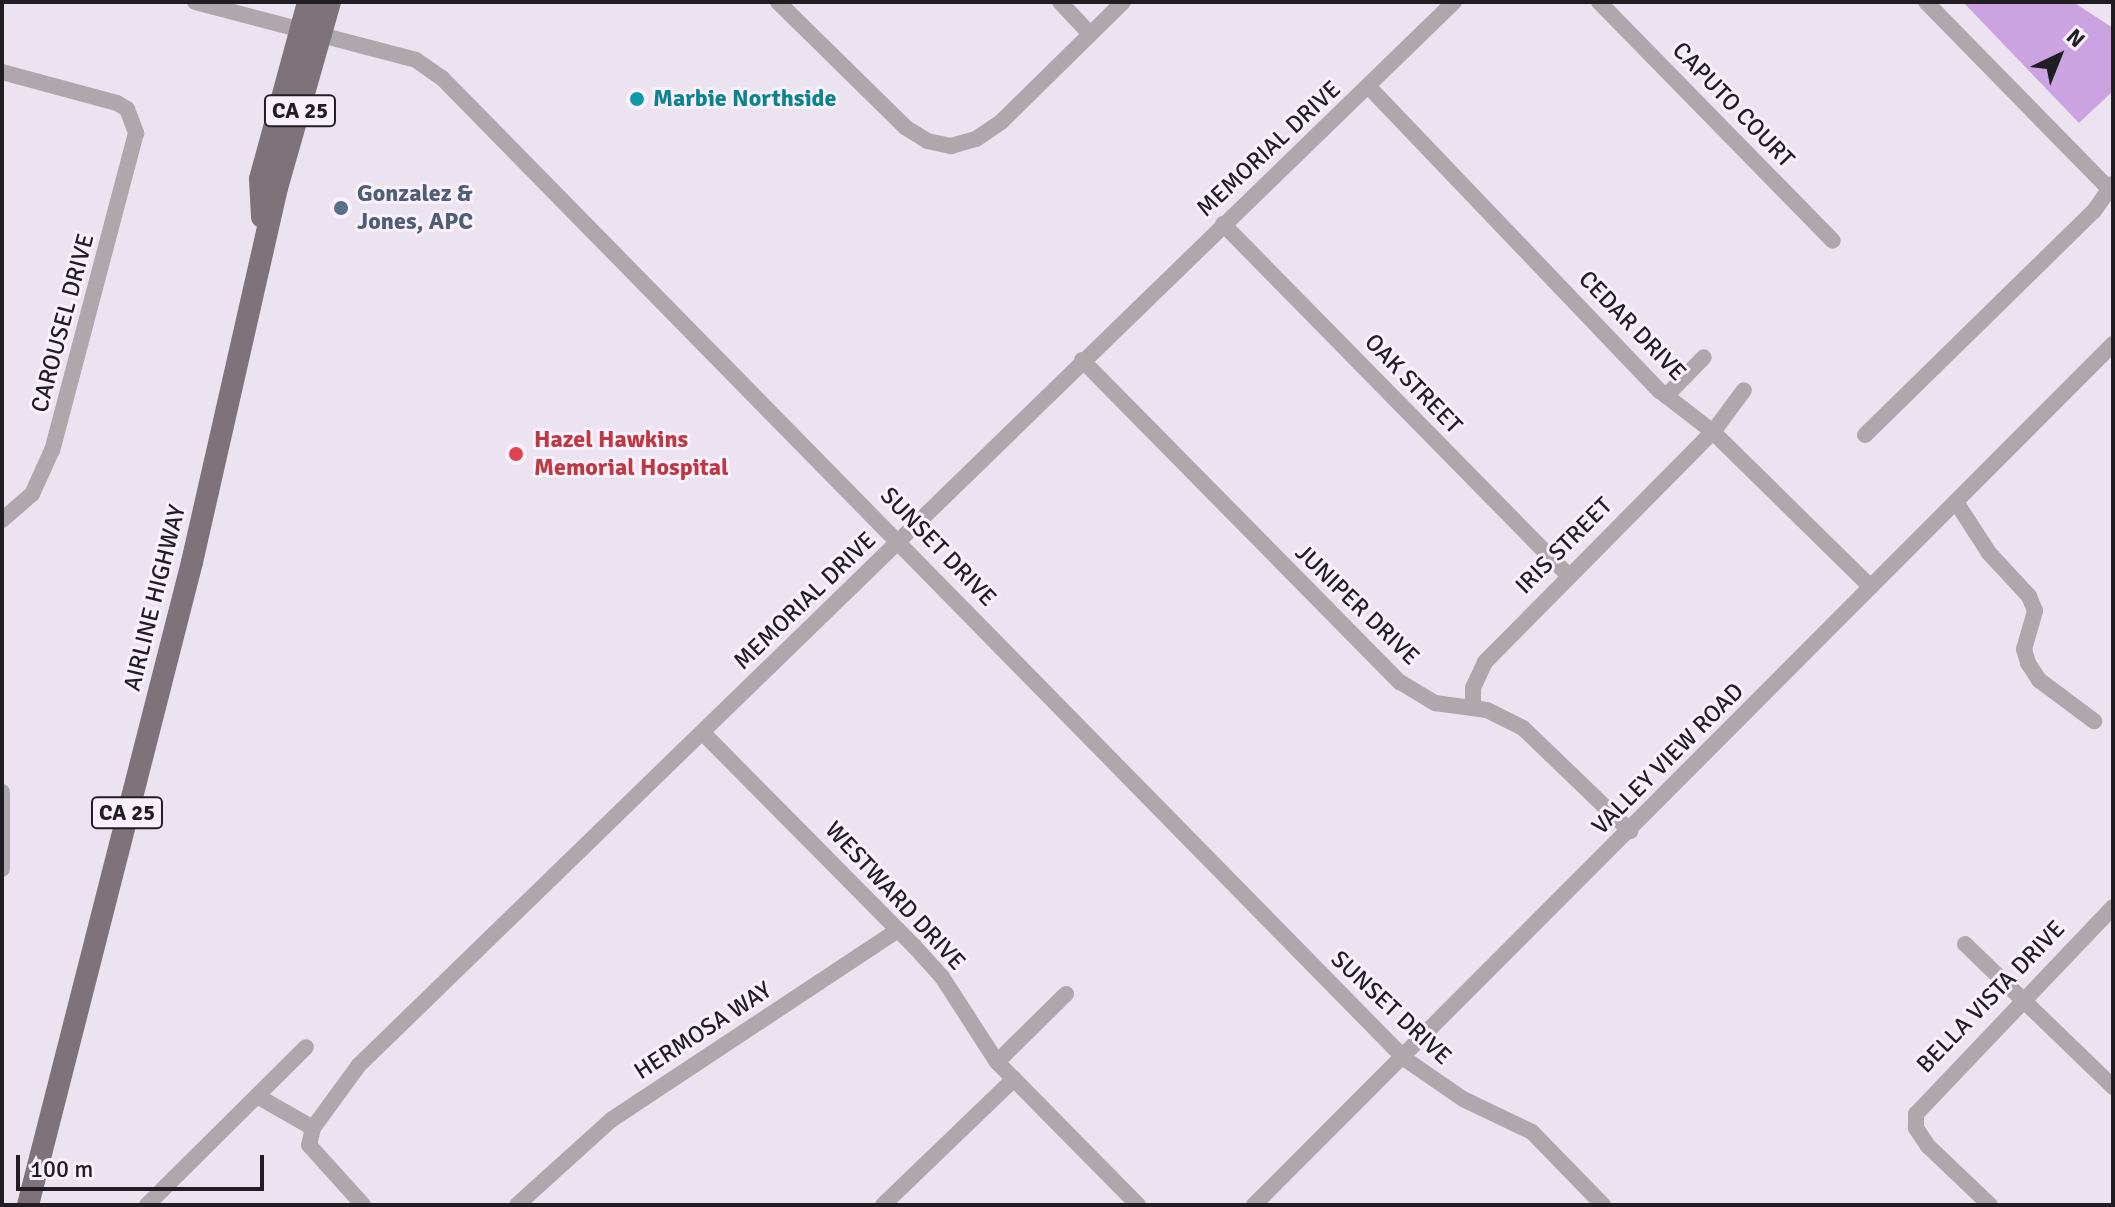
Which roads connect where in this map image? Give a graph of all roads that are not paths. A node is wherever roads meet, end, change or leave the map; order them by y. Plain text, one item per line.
1 (195, 2) edge
2 (308, 2) edge
3 (330, 2) edge
4 (778, 2) edge
5 (1060, 2) edge
6 (1123, 2) edge
7 (1454, 2) edge
8 (1599, 2) edge
9 (1926, 2) edge
10 (311, 31) junction
11 (1090, 34) junction
12 (2, 72) edge
13 (1369, 87) junction
14 (2109, 192) edge
15 (1223, 224) junction
16 (1833, 241) dead end
17 (263, 246) junction
18 (2113, 344) edge
19 (1704, 357) dead end
20 (1082, 360) junction
21 (1744, 390) dead end
22 (1666, 396) junction
23 (1713, 432) junction
24 (1865, 435) dead end
25 (1956, 502) junction
26 (2, 520) edge
27 (900, 543) junction
28 (1569, 576) junction
29 (1871, 587) junction
30 (1473, 707) junction
31 (2094, 721) dead end
32 (703, 733) junction
33 (2, 792) edge
34 (1630, 831) junction
35 (2, 869) edge
36 (2113, 907) edge
37 (898, 930) junction
38 (1965, 944) dead end
39 (1066, 994) dead end
40 (2021, 998) junction
41 (306, 1047) dead end
42 (1405, 1059) junction
43 (997, 1062) junction
44 (1014, 1079) junction
45 (2113, 1087) edge
46 (257, 1096) junction
47 (313, 1128) junction
48 (28, 1205) edge
49 (147, 1205) edge
50 (363, 1205) edge
51 (517, 1205) edge
52 (883, 1205) edge
53 (1138, 1205) edge
54 (1254, 1205) edge
55 (1603, 1205) edge
56 (1990, 1205) edge

1 - 10 street, SUNSET DRIVE
2 - 10 main road, AIRLINE HIGHWAY
3 - 10 main road, AIRLINE HIGHWAY / CA 25
4 - 11 street
5 - 11 street
6 - 11 street
7 - 13 street, MEMORIAL DRIVE
8 - 16 street, CAPUTO COURT
9 - 14 street
10 - 17 main road, AIRLINE HIGHWAY / CA 25
10 - 17 main road
10 - 27 street, SUNSET DRIVE
12 - 26 street, CAROUSEL DRIVE
13 - 15 street, MEMORIAL DRIVE
13 - 22 street, CEDAR DRIVE
14 - 24 street
15 - 20 street, MEMORIAL DRIVE
15 - 28 street, OAK STREET
17 - 48 main road, AIRLINE HIGHWAY / CA 25
18 - 25 street, VALLEY VIEW ROAD
19 - 22 street
20 - 27 street, MEMORIAL DRIVE
20 - 30 street, JUNIPER DRIVE
21 - 23 street, IRIS STREET
22 - 23 street, CEDAR DRIVE
23 - 28 street, IRIS STREET
23 - 29 street, CEDAR DRIVE
25 - 29 street, VALLEY VIEW ROAD
25 - 31 street
27 - 32 street, MEMORIAL DRIVE
27 - 42 street, SUNSET DRIVE
28 - 30 street, IRIS STREET
29 - 34 street, VALLEY VIEW ROAD
30 - 34 street, JUNIPER DRIVE
32 - 37 street, WESTWARD DRIVE
32 - 47 street, MEMORIAL DRIVE
33 - 35 street
34 - 42 street, VALLEY VIEW ROAD
36 - 40 street, BELLA VISTA DRIVE
37 - 43 street, WESTWARD DRIVE
37 - 51 street, HERMOSA WAY
38 - 40 street
39 - 43 street
40 - 45 street
40 - 56 street, BELLA VISTA DRIVE
41 - 46 street
42 - 54 street, VALLEY VIEW ROAD
42 - 55 street, SUNSET DRIVE
43 - 44 street, WESTWARD DRIVE
44 - 52 street
44 - 53 street, WESTWARD DRIVE
46 - 47 street
46 - 49 street
47 - 50 street

